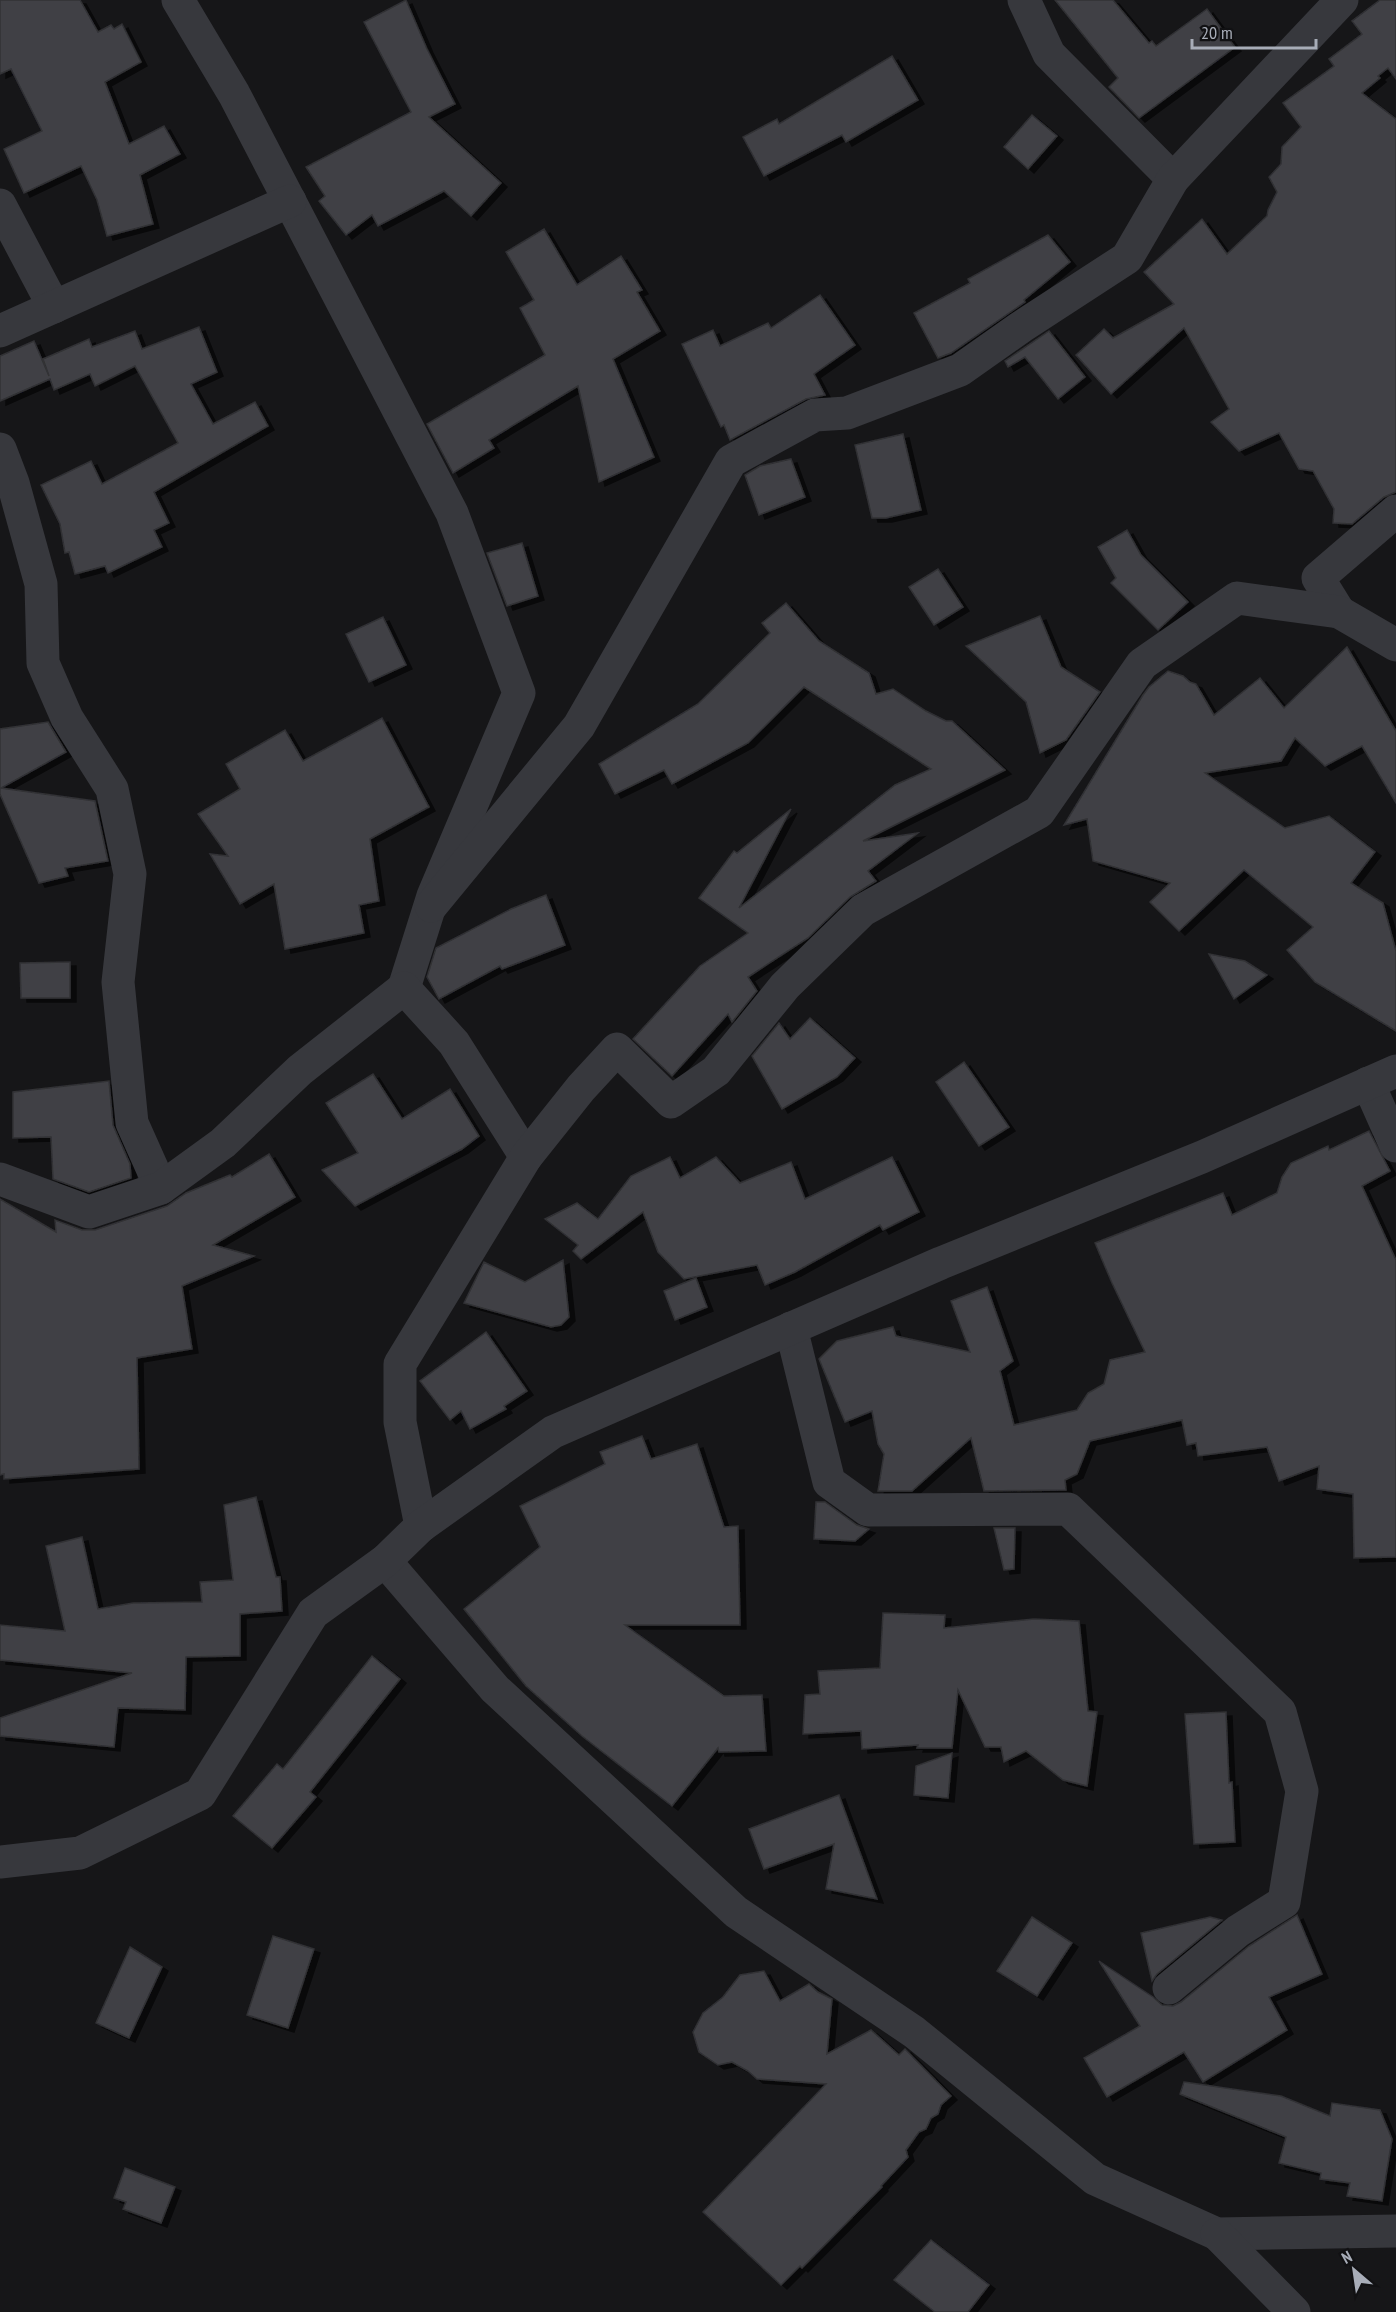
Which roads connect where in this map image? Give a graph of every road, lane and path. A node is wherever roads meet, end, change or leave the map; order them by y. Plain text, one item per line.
1 (178, 0) edge
2 (1024, 0) edge
3 (1342, 0) edge
4 (1173, 179) junction
5 (290, 201) junction
6 (0, 205) edge
7 (54, 307) junction
8 (0, 331) edge
9 (0, 449) edge
10 (1396, 511) edge
11 (1339, 612) junction
12 (1396, 645) edge
13 (431, 906) junction
14 (404, 988) junction
15 (1382, 1077) edge
16 (1396, 1146) edge
17 (526, 1157) junction
18 (0, 1179) edge
19 (161, 1188) junction
20 (791, 1328) junction
21 (422, 1526) junction
22 (385, 1561) junction
23 (0, 1862) edge
24 (1169, 1988) dead end
25 (1396, 2231) edge
26 (1217, 2234) junction
27 (1294, 2312) edge

1 - 5 street
2 - 4 street
3 - 4 street
4 - 13 street
5 - 7 street
5 - 13 street
6 - 7 street
7 - 8 street
9 - 19 street
10 - 11 street
11 - 12 street
11 - 17 street
13 - 14 street
14 - 17 street
14 - 19 street
15 - 16 street
15 - 20 street
17 - 21 street
18 - 19 street
20 - 21 street
20 - 24 street
21 - 22 street
22 - 23 street
22 - 26 street
25 - 26 street
26 - 27 street

